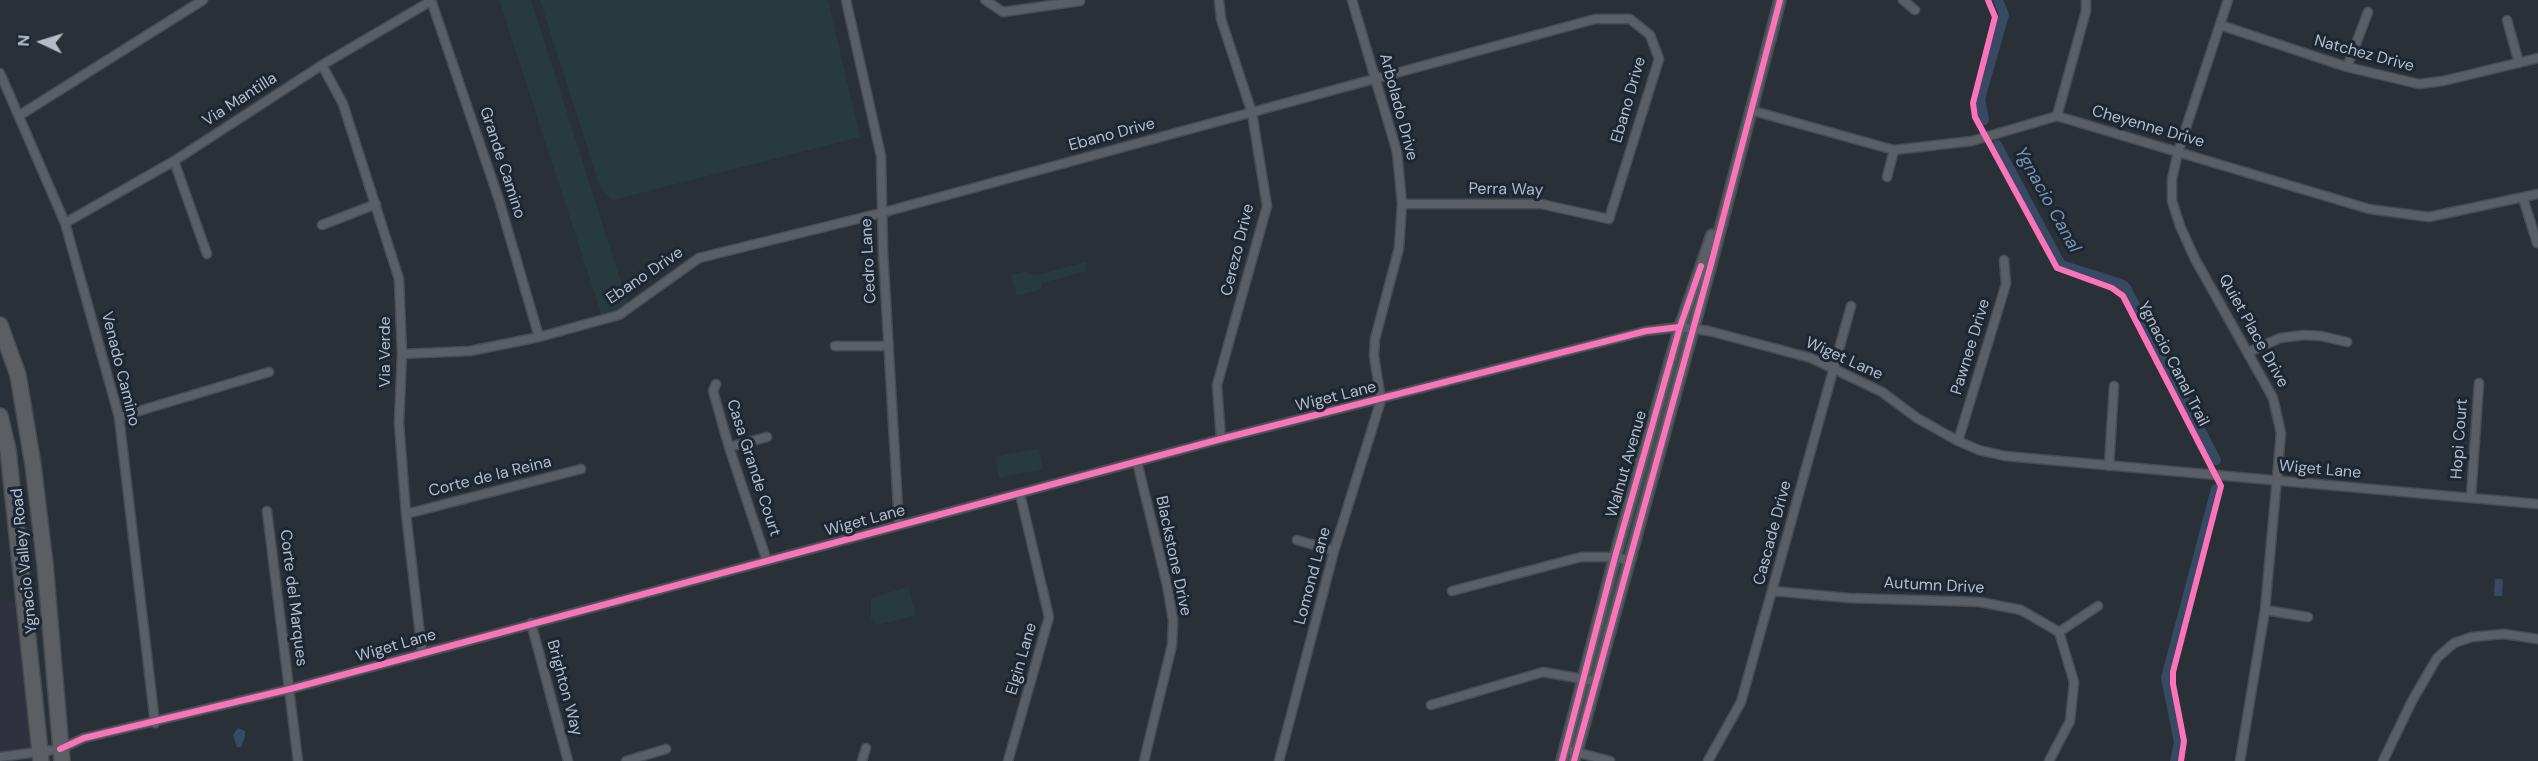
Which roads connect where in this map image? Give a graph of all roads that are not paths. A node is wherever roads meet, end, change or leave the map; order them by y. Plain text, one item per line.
1 (203, 0) edge
2 (846, 0) edge
3 (985, 0) edge
4 (1220, 0) edge
5 (1352, 0) edge
6 (1780, 0) edge
7 (1903, 0) edge
8 (2086, 0) edge
9 (2228, 0) edge
10 (431, 1) edge
11 (1080, 1) edge
12 (1915, 10) dead end
13 (2368, 12) dead end
14 (2507, 20) dead end
15 (2220, 25) junction
16 (2538, 58) edge
17 (2519, 63) junction
18 (322, 65) junction
19 (2348, 67) junction
20 (0, 73) edge
21 (1377, 80) junction
22 (1750, 110) junction
23 (1251, 113) junction
24 (20, 114) junction
25 (2056, 116) junction
26 (1894, 150) junction
27 (2178, 152) junction
28 (174, 161) junction
29 (1887, 177) dead end
30 (1732, 178) junction
31 (2538, 194) edge
32 (2523, 198) junction
33 (376, 204) junction
34 (1402, 204) junction
35 (882, 213) junction
36 (1609, 219) joint
37 (65, 223) junction
38 (322, 225) dead end
39 (2538, 243) edge
40 (207, 254) dead end
41 (2004, 260) dead end
42 (1851, 306) dead end
43 (0, 325) edge
44 (1680, 327) junction
45 (1693, 328) junction
46 (539, 337) junction
47 (2347, 342) dead end
48 (835, 346) dead end
49 (889, 346) junction
50 (2249, 352) junction
51 (402, 354) junction
52 (1833, 367) junction
53 (269, 372) dead end
54 (2479, 383) dead end
55 (716, 384) dead end
56 (2114, 386) dead end
57 (1381, 400) junction
58 (0, 416) edge
59 (119, 417) junction
60 (767, 437) dead end
61 (1221, 439) junction
62 (1958, 441) junction
63 (729, 447) junction
64 (1137, 462) junction
65 (2109, 466) junction
66 (581, 469) dead end
67 (2278, 481) junction
68 (1020, 494) junction
69 (2471, 497) junction
70 (2538, 504) edge
71 (267, 511) dead end
72 (406, 514) junction
73 (899, 525) junction
74 (1297, 540) dead end
75 (1334, 551) junction
76 (1615, 557) junction
77 (1628, 560) junction
78 (767, 561) junction
79 (1452, 591) dead end
80 (1773, 591) junction
81 (2098, 606) dead end
82 (2265, 610) junction
83 (2308, 617) dead end
84 (531, 623) junction
85 (2059, 632) junction
86 (2538, 639) edge
87 (422, 652) junction
88 (1589, 679) junction
89 (290, 689) junction
90 (1431, 705) dead end
91 (155, 723) junction
92 (866, 748) dead end
93 (666, 749) dead end
94 (1572, 754) edge
95 (61, 755) edge
96 (0, 757) edge
97 (41, 757) edge
98 (298, 761) edge
99 (568, 761) edge
100 (626, 761) edge
101 (862, 761) edge
102 (1008, 761) edge
103 (1144, 761) edge
104 (1279, 761) edge
105 (1562, 761) edge
106 (1610, 761) edge
107 (1708, 761) edge
108 (2049, 761) edge
109 (2240, 761) edge
110 (2383, 761) edge

1 - 24 street
2 - 35 street, Cedro Lane
3 - 11 street
4 - 23 street, Cerezo Drive
5 - 21 street, Arbolado Drive
6 - 22 street, Walnut Avenue
7 - 12 street
8 - 25 street
9 - 15 street, Quiet Place Drive
10 - 18 street, Via Mantilla
10 - 46 street, Grande Camino
13 - 19 street
14 - 17 street
15 - 19 street, Natchez Drive
15 - 27 street, Quiet Place Drive
16 - 17 street, Natchez Drive
17 - 19 street, Natchez Drive
18 - 28 street, Via Mantilla
18 - 33 street, Via Verde
20 - 24 street, Venado Camino
21 - 23 street, Ebano Drive
21 - 34 street, Arbolado Drive
21 - 36 street, Ebano Drive
22 - 26 street
22 - 30 street, Walnut Avenue
23 - 35 street, Ebano Drive
23 - 61 street, Cerezo Drive
24 - 37 street, Venado Camino
25 - 26 street
25 - 27 street, Cheyenne Drive
26 - 29 street
27 - 32 street, Cheyenne Drive
27 - 50 street, Quiet Place Drive
28 - 37 street, Via Mantilla
28 - 40 street
30 - 44 street, Walnut Avenue
30 - 45 street, Walnut Avenue
31 - 32 street, Cheyenne Drive
32 - 39 street
33 - 38 street
33 - 51 street, Via Verde
34 - 36 street, Perra Way
34 - 57 street, Arbolado Drive
35 - 46 street, Ebano Drive
35 - 49 street, Cedro Lane
37 - 59 street, Venado Camino
41 - 62 street, Pawnee Drive
42 - 52 street, Cascade Drive
43 - 95 highway, Ygnacio Valley Road
44 - 45 street, Wiget Lane
44 - 57 street, Wiget Lane
44 - 76 street, Walnut Avenue
45 - 52 street, Wiget Lane
45 - 77 street, Walnut Avenue
46 - 51 street, Ebano Drive
47 - 50 street
48 - 49 street
49 - 73 street, Cedro Lane
50 - 67 street, Quiet Place Drive
51 - 72 street, Via Verde
52 - 62 street, Wiget Lane
52 - 80 street, Cascade Drive
53 - 59 street
54 - 69 street, Hopi Court
55 - 63 street, Casa Grande Court
56 - 65 street
57 - 61 street, Wiget Lane
57 - 75 street, Lomond Lane
58 - 97 highway, Ygnacio Valley Road
59 - 91 street, Venado Camino
60 - 63 street
61 - 64 street, Wiget Lane
62 - 65 street, Wiget Lane
63 - 78 street, Casa Grande Court
64 - 68 street, Wiget Lane
64 - 103 street, Blackstone Drive
65 - 67 street, Wiget Lane
66 - 72 street, Corte de la Reina
67 - 69 street, Wiget Lane
67 - 82 street, Quiet Place Drive
68 - 73 street, Wiget Lane
68 - 102 street, Elgin Lane
69 - 70 street, Wiget Lane
71 - 89 street, Corte del Marques
72 - 87 street, Via Verde
73 - 78 street, Wiget Lane
74 - 75 street
75 - 104 street, Lomond Lane
76 - 77 street
76 - 79 street
76 - 88 street, Walnut Avenue
77 - 88 street, Walnut Avenue
78 - 84 street, Wiget Lane
80 - 85 street, Autumn Drive
80 - 107 street, Cascade Drive
81 - 85 street
82 - 83 street
82 - 109 street, Quiet Place Drive
84 - 87 street, Wiget Lane
84 - 99 street, Brighton Way
85 - 108 street
86 - 110 street
87 - 89 street, Wiget Lane
88 - 90 street
88 - 94 street, Walnut Avenue
89 - 91 street, Wiget Lane
89 - 98 street, Corte del Marques
91 - 95 street, Wiget Lane
92 - 101 street
93 - 100 street
94 - 105 street, Walnut Avenue
94 - 106 street
95 - 97 street, Wiget Lane
96 - 97 street, Wiget Lane

